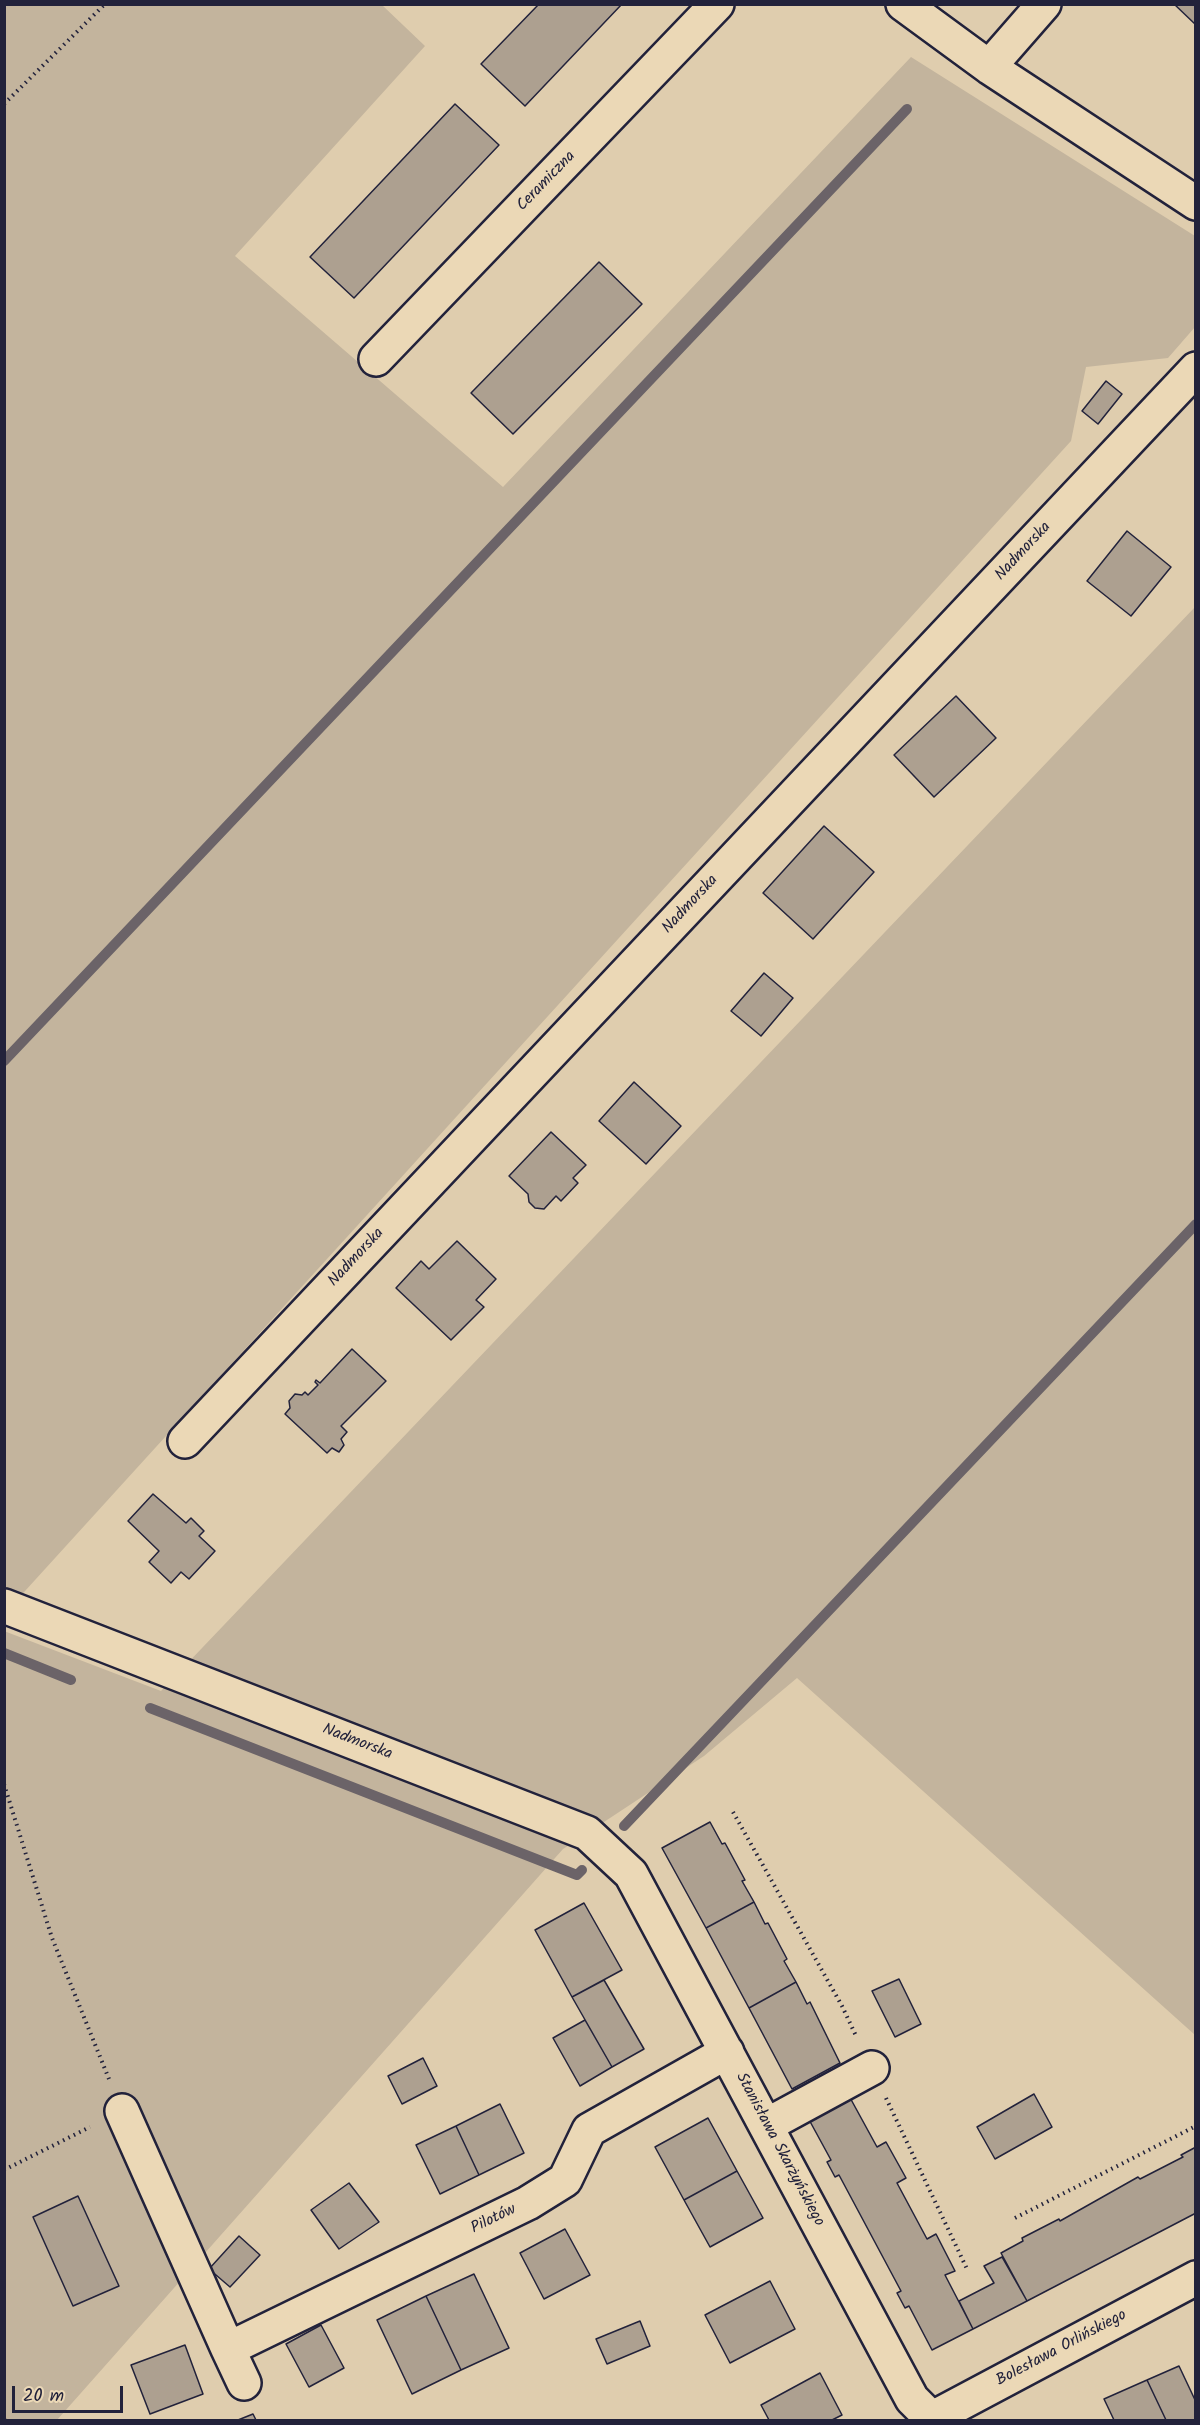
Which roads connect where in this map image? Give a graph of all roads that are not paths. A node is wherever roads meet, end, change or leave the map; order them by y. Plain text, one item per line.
1 (717, 4) edge
2 (903, 4) edge
3 (1044, 4) edge
4 (989, 67) junction
5 (1196, 203) edge
6 (376, 359) dead end
7 (1196, 369) edge
8 (185, 1440) dead end
9 (4, 1606) edge
10 (631, 1874) joint
11 (727, 2052) junction
12 (872, 2068) dead end
13 (122, 2111) road end
14 (767, 2125) junction
15 (1196, 2278) edge
16 (228, 2349) junction
17 (244, 2383) dead end
18 (931, 2420) edge

1 - 6 street, Ceramiczna
2 - 4 street
3 - 4 street
4 - 5 street
7 - 8 street, Nadmorska
9 - 10 street, Nadmorska
10 - 11 street, Stanisława Skarżyńskiego
11 - 14 street, Stanisława Skarżyńskiego
11 - 16 street, Pilotów
12 - 14 street
13 - 16 street
14 - 18 street, Stanisława Skarżyńskiego
15 - 18 street, Bolesława Orlińskiego
16 - 17 street

